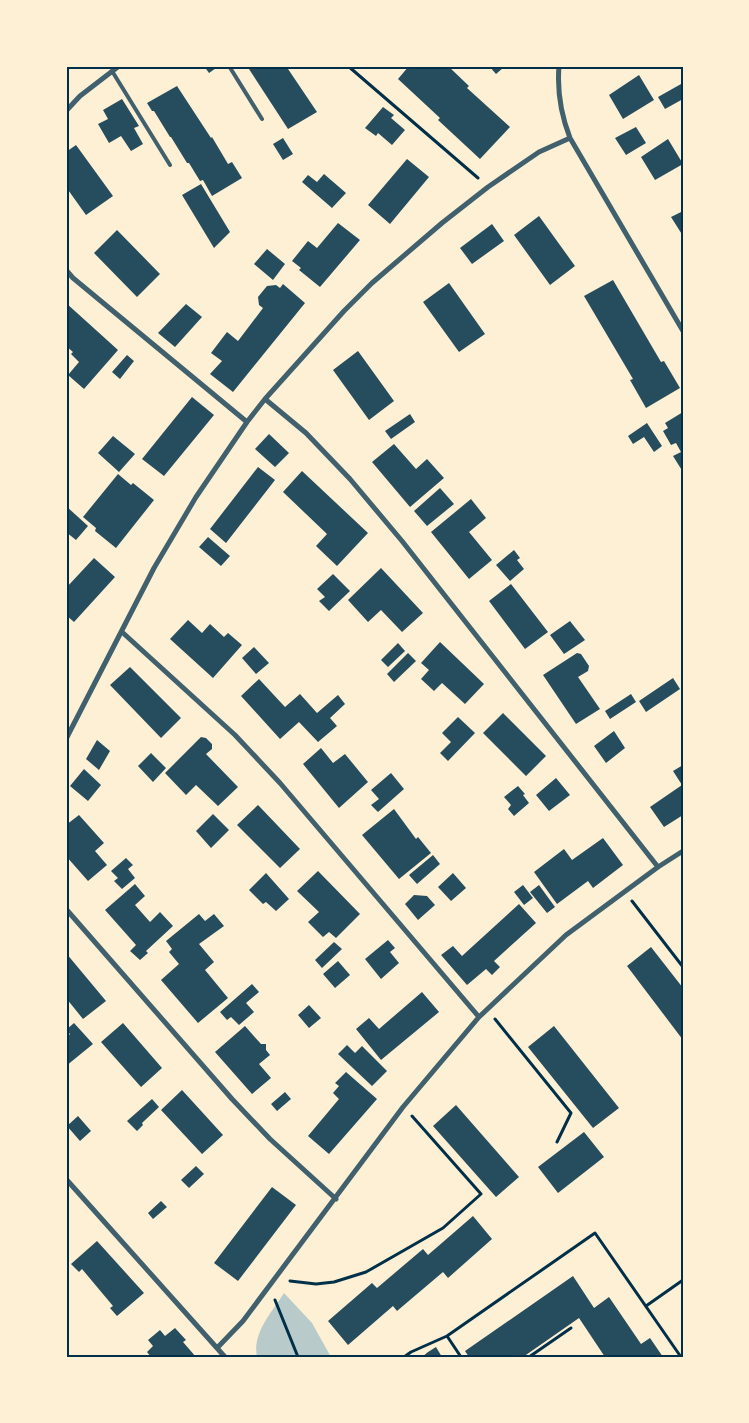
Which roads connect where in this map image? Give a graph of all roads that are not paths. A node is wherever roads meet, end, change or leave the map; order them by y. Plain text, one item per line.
1 (120, 66) edge
2 (228, 66) edge
3 (559, 66) edge
4 (112, 71) junction
5 (66, 111) edge
6 (262, 118) dead end
7 (570, 138) junction
8 (170, 165) dead end
9 (66, 270) edge
10 (683, 331) edge
11 (265, 398) junction
12 (247, 422) junction
13 (122, 632) junction
14 (66, 738) edge
15 (683, 851) edge
16 (658, 867) junction
17 (66, 909) edge
18 (479, 1017) junction
19 (66, 1179) edge
20 (336, 1199) junction
21 (218, 1347) junction
22 (225, 1357) edge

1 - 4 street
2 - 6 lane
3 - 7 street
4 - 5 street
4 - 8 lane
7 - 10 street
7 - 11 street
9 - 12 street
11 - 12 street
11 - 16 street
12 - 13 street
13 - 14 street
13 - 18 street
15 - 16 street
16 - 18 street
17 - 20 street
18 - 20 street
19 - 21 street
20 - 21 street
21 - 22 street

